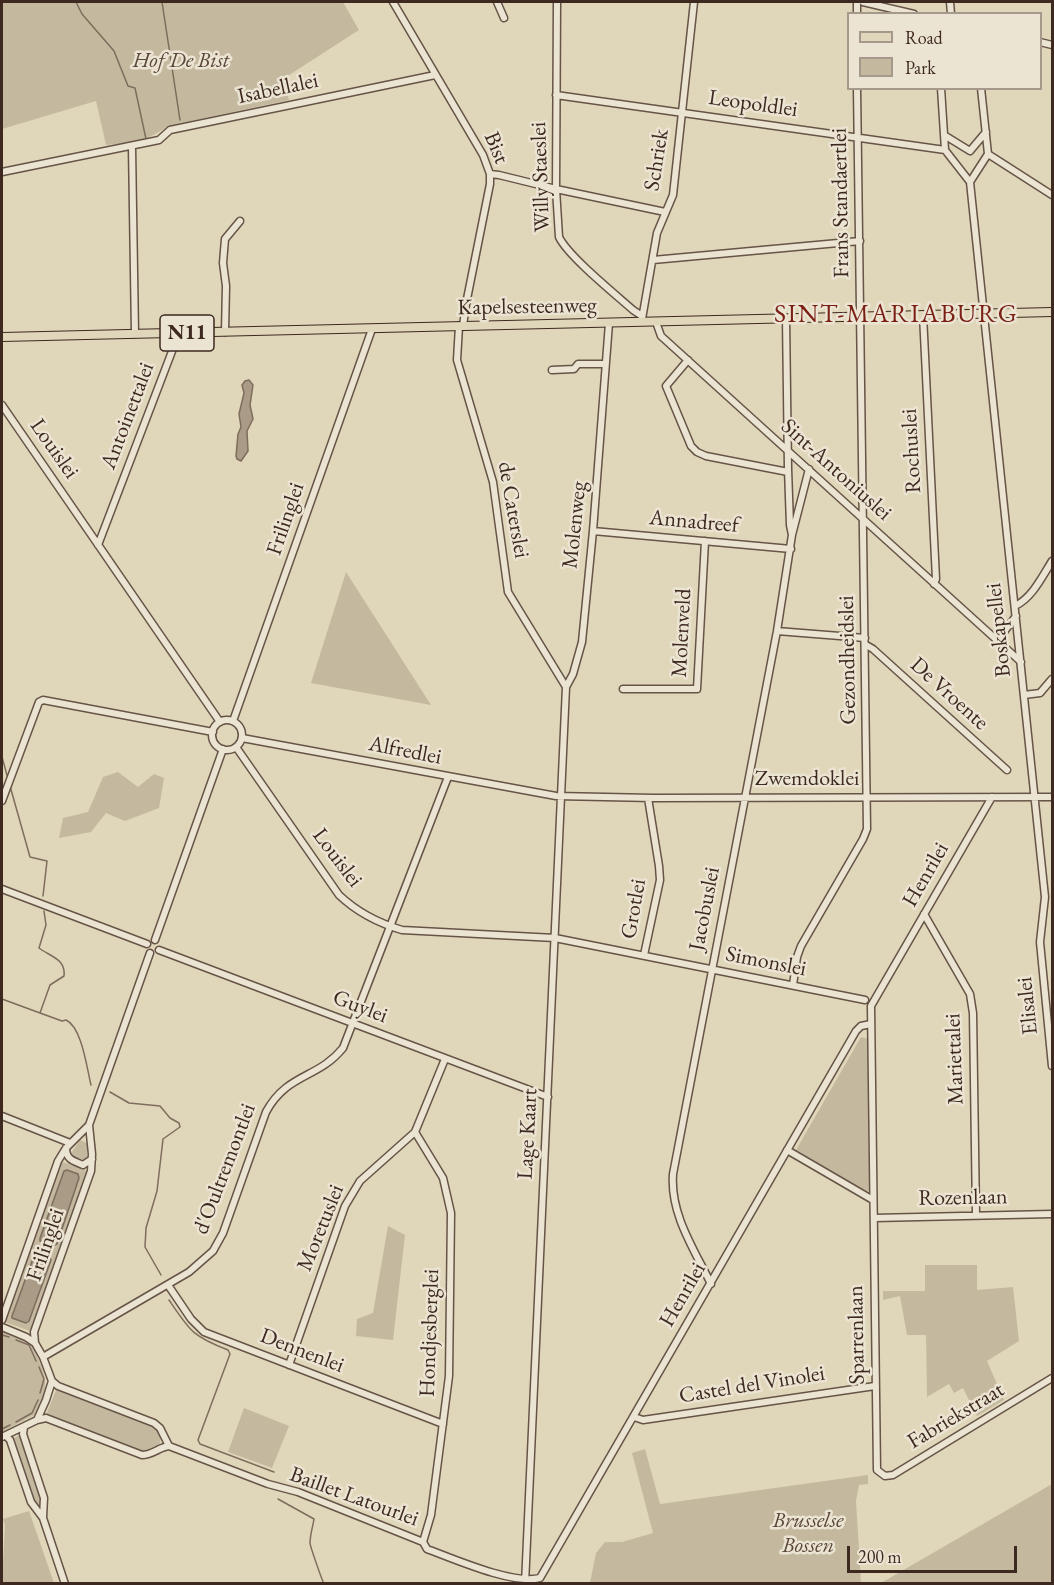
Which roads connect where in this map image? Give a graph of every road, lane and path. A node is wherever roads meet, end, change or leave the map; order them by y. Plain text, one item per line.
1 (393, 2) edge
2 (496, 2) edge
3 (557, 2) edge
4 (694, 2) edge
5 (863, 2) edge
6 (906, 12) edge
7 (504, 18) dead end
8 (435, 75) junction
9 (857, 90) edge
10 (941, 90) edge
11 (981, 90) edge
12 (556, 95) junction
13 (682, 112) junction
14 (986, 132) junction
15 (944, 135) junction
16 (858, 136) junction
17 (132, 147) junction
18 (945, 150) junction
19 (988, 154) junction
20 (2, 172) edge
21 (490, 174) junction
22 (970, 182) junction
23 (556, 189) junction
24 (1053, 195) edge
25 (665, 212) junction
26 (240, 221) dead end
27 (860, 241) junction
28 (653, 260) junction
29 (1053, 312) edge
30 (984, 314) junction
31 (923, 315) junction
32 (860, 317) junction
33 (786, 318) junction
34 (642, 319) junction
35 (656, 322) junction
36 (609, 323) junction
37 (461, 326) junction
38 (372, 328) junction
39 (225, 332) junction
40 (179, 333) junction
41 (135, 334) junction
42 (2, 337) edge
43 (688, 360) junction
44 (605, 363) junction
45 (552, 370) dead end
46 (2, 405) edge
47 (788, 450) junction
48 (809, 469) junction
49 (788, 472) junction
50 (864, 520) junction
51 (593, 531) junction
52 (792, 535) junction
53 (705, 541) junction
54 (98, 545) junction
55 (791, 549) junction
56 (1053, 561) edge
57 (934, 584) junction
58 (1015, 606) junction
59 (1016, 616) junction
60 (777, 631) junction
61 (997, 641) junction
62 (866, 642) junction
63 (1021, 663) junction
64 (1053, 679) edge
65 (566, 687) junction
66 (623, 689) dead end
67 (1024, 694) junction
68 (233, 721) junction
69 (220, 722) junction
70 (213, 732) junction
71 (242, 738) junction
72 (236, 747) junction
73 (223, 749) junction
74 (1007, 770) dead end
75 (448, 777) junction
76 (563, 796) junction
77 (745, 797) junction
78 (867, 797) junction
79 (992, 797) junction
80 (1035, 797) junction
81 (1053, 797) edge
82 (648, 798) junction
83 (2, 801) edge
84 (2, 889) edge
85 (924, 914) junction
86 (391, 926) junction
87 (555, 938) junction
88 (155, 940) junction
89 (1040, 942) joint
90 (147, 944) junction
91 (159, 950) junction
92 (150, 953) junction
93 (644, 955) junction
94 (712, 969) junction
95 (793, 985) junction
96 (865, 1000) dead end
97 (873, 1002) joint
98 (354, 1023) junction
99 (871, 1024) junction
100 (445, 1059) junction
101 (1053, 1066) edge
102 (548, 1097) junction
103 (2, 1116) edge
104 (89, 1125) junction
105 (415, 1132) junction
106 (68, 1145) junction
107 (787, 1150) junction
108 (92, 1159) junction
109 (873, 1200) junction
110 (1053, 1214) edge
111 (976, 1215) junction
112 (874, 1218) junction
113 (711, 1284) junction
114 (168, 1285) junction
115 (2, 1320) edge
116 (2, 1327) edge
117 (35, 1343) junction
118 (43, 1356) junction
119 (289, 1365) junction
120 (1053, 1378) edge
121 (52, 1381) junction
122 (875, 1386) junction
123 (634, 1417) junction
124 (37, 1420) junction
125 (443, 1424) junction
126 (24, 1427) junction
127 (4, 1436) edge
128 (169, 1446) junction
129 (878, 1470) joint
130 (44, 1518) junction
131 (423, 1542) junction
132 (525, 1582) edge
133 (65, 1584) edge

1 - 8 street, Bist
2 - 7 street
3 - 12 street, Willy Staeslei
4 - 13 street, Schriek
5 - 6 street
8 - 17 street, Isabellalei
8 - 21 street, Bist
9 - 16 street, Frans Standaertlei
10 - 15 street
11 - 14 street
12 - 13 street, Leopoldlei
12 - 23 street, Willy Staeslei
13 - 16 street, Leopoldlei
13 - 25 street, Schriek
14 - 15 street
14 - 19 street
15 - 18 street
16 - 18 street, Leopoldlei
16 - 27 street, Frans Standaertlei
17 - 20 street, Isabellalei
17 - 41 street
18 - 22 street
19 - 22 street
19 - 24 street
21 - 23 street
21 - 37 street, Bist
22 - 30 street, Boskapellei
23 - 25 street
23 - 34 street, Willy Staeslei
25 - 28 street, Schriek
26 - 39 street
27 - 28 street
27 - 32 street, Frans Standaertlei
28 - 34 street, Schriek
29 - 30 main road, Kapelsesteenweg / N11
30 - 31 main road, Kapelsesteenweg / N11
30 - 58 street, Boskapellei
31 - 32 main road, Kapelsesteenweg / N11
31 - 57 street, Rochuslei
32 - 33 main road, Kapelsesteenweg / N11
32 - 50 street, Gezondheidslei
33 - 35 main road, Kapelsesteenweg / N11
33 - 47 street, Jacobuslei
34 - 35 main road, Kapelsesteenweg / N11
34 - 36 main road, Kapelsesteenweg / N11
35 - 43 street, Sint-Antoniuslei
36 - 37 main road, Kapelsesteenweg / N11
36 - 44 street, Molenweg
37 - 38 main road, Kapelsesteenweg / N11
37 - 65 street, de Caterslei
38 - 39 main road, Kapelsesteenweg / N11
38 - 68 street, Frilinglei
39 - 40 main road, Kapelsesteenweg / N11
40 - 41 main road, Kapelsesteenweg / N11
40 - 54 street, Antoinettalei
41 - 42 main road, Kapelsesteenweg / N11
43 - 47 street, Sint-Antoniuslei
43 - 49 street
44 - 45 street
44 - 51 street, Molenweg
46 - 54 street, Louislei
47 - 48 street, Sint-Antoniuslei
47 - 49 street, Jacobuslei
48 - 50 street, Sint-Antoniuslei
48 - 52 street, Jacobuslei
49 - 52 street, Jacobuslei
50 - 57 street, Sint-Antoniuslei
50 - 62 street, Gezondheidslei
51 - 53 street, Annadreef
51 - 65 street, Molenweg
52 - 55 street, Jacobuslei
53 - 55 street, Annadreef
53 - 66 street, Molenveld
54 - 69 street, Louislei
55 - 60 street, Jacobuslei
56 - 58 street
57 - 61 street, Sint-Antoniuslei
58 - 59 street, Boskapellei
59 - 61 street
59 - 63 street, Boskapellei
60 - 62 street
60 - 77 street, Jacobuslei
61 - 63 street, Sint-Antoniuslei
62 - 74 street, De Vroente
62 - 78 street, Gezondheidslei
63 - 67 street, Boskapellei
64 - 67 street
65 - 76 street, Lage Kaart
67 - 80 street, Boskapellei
68 - 69 street
68 - 71 street
69 - 70 street
70 - 73 street
70 - 83 street
71 - 72 street
71 - 75 street, Alfredlei
72 - 73 street
72 - 86 street, Louislei
73 - 88 street
75 - 76 street, Alfredlei
75 - 86 street, d'Oultremontlei
76 - 82 street, Zwemdoklei
76 - 87 street, Lage Kaart
77 - 78 street, Zwemdoklei
77 - 82 street, Zwemdoklei
77 - 94 street, Jacobuslei
78 - 79 street, Zwemdoklei
78 - 95 street, Gezondheidslei
79 - 80 street, Zwemdoklei
79 - 85 street, Henrilei
80 - 81 street, Zwemdoklei
80 - 89 street, Boskapellei
82 - 93 street, Grotlei
84 - 90 street
85 - 97 street, Henrilei
85 - 111 street, Mariettalei
86 - 87 street, Louislei
86 - 98 street, d'Oultremontlei
87 - 93 street, Simonslei
87 - 102 street, Lage Kaart
88 - 90 street
88 - 91 street
89 - 101 street, Elisalei
90 - 92 street
91 - 92 street
91 - 98 street, Guylei
92 - 104 street, Frilinglei
93 - 94 street, Simonslei
94 - 95 street, Simonslei
94 - 113 street, Jacobuslei
95 - 96 street, Simonslei
97 - 99 street, Sparrenlaan
98 - 100 street, Guylei
98 - 114 street, d'Oultremontlei
99 - 107 street, Henrilei
99 - 109 street, Sparrenlaan
100 - 102 street, Guylei
100 - 105 street, Moretuslei
102 - 132 street, Lage Kaart
103 - 106 street
104 - 106 street, Frilinglei
104 - 108 street, Frilinglei
105 - 119 street, Moretuslei
105 - 125 street, Hondjesberglei
106 - 108 street
106 - 115 street, Frilinglei
107 - 109 street
107 - 113 street, Henrilei
108 - 117 street, Frilinglei
109 - 112 street, Sparrenlaan
110 - 111 street, Rozenlaan
111 - 112 street, Rozenlaan
112 - 122 street, Sparrenlaan
113 - 123 street, Henrilei
114 - 118 street, d'Oultremontlei
114 - 119 street, Dennenlei
116 - 117 street
117 - 118 street
118 - 121 street
119 - 125 street, Dennenlei
120 - 129 street, Fabriekstraat
121 - 124 street
121 - 128 street
122 - 123 street, Castel del Vinolei
122 - 129 street, Sparrenlaan
123 - 132 street, Henrilei
124 - 126 street
124 - 128 street
125 - 131 street, Hondjesberglei
126 - 127 street
126 - 130 street
127 - 130 street
128 - 131 street, Baillet Latourlei
130 - 133 street
131 - 132 street, Baillet Latourlei

